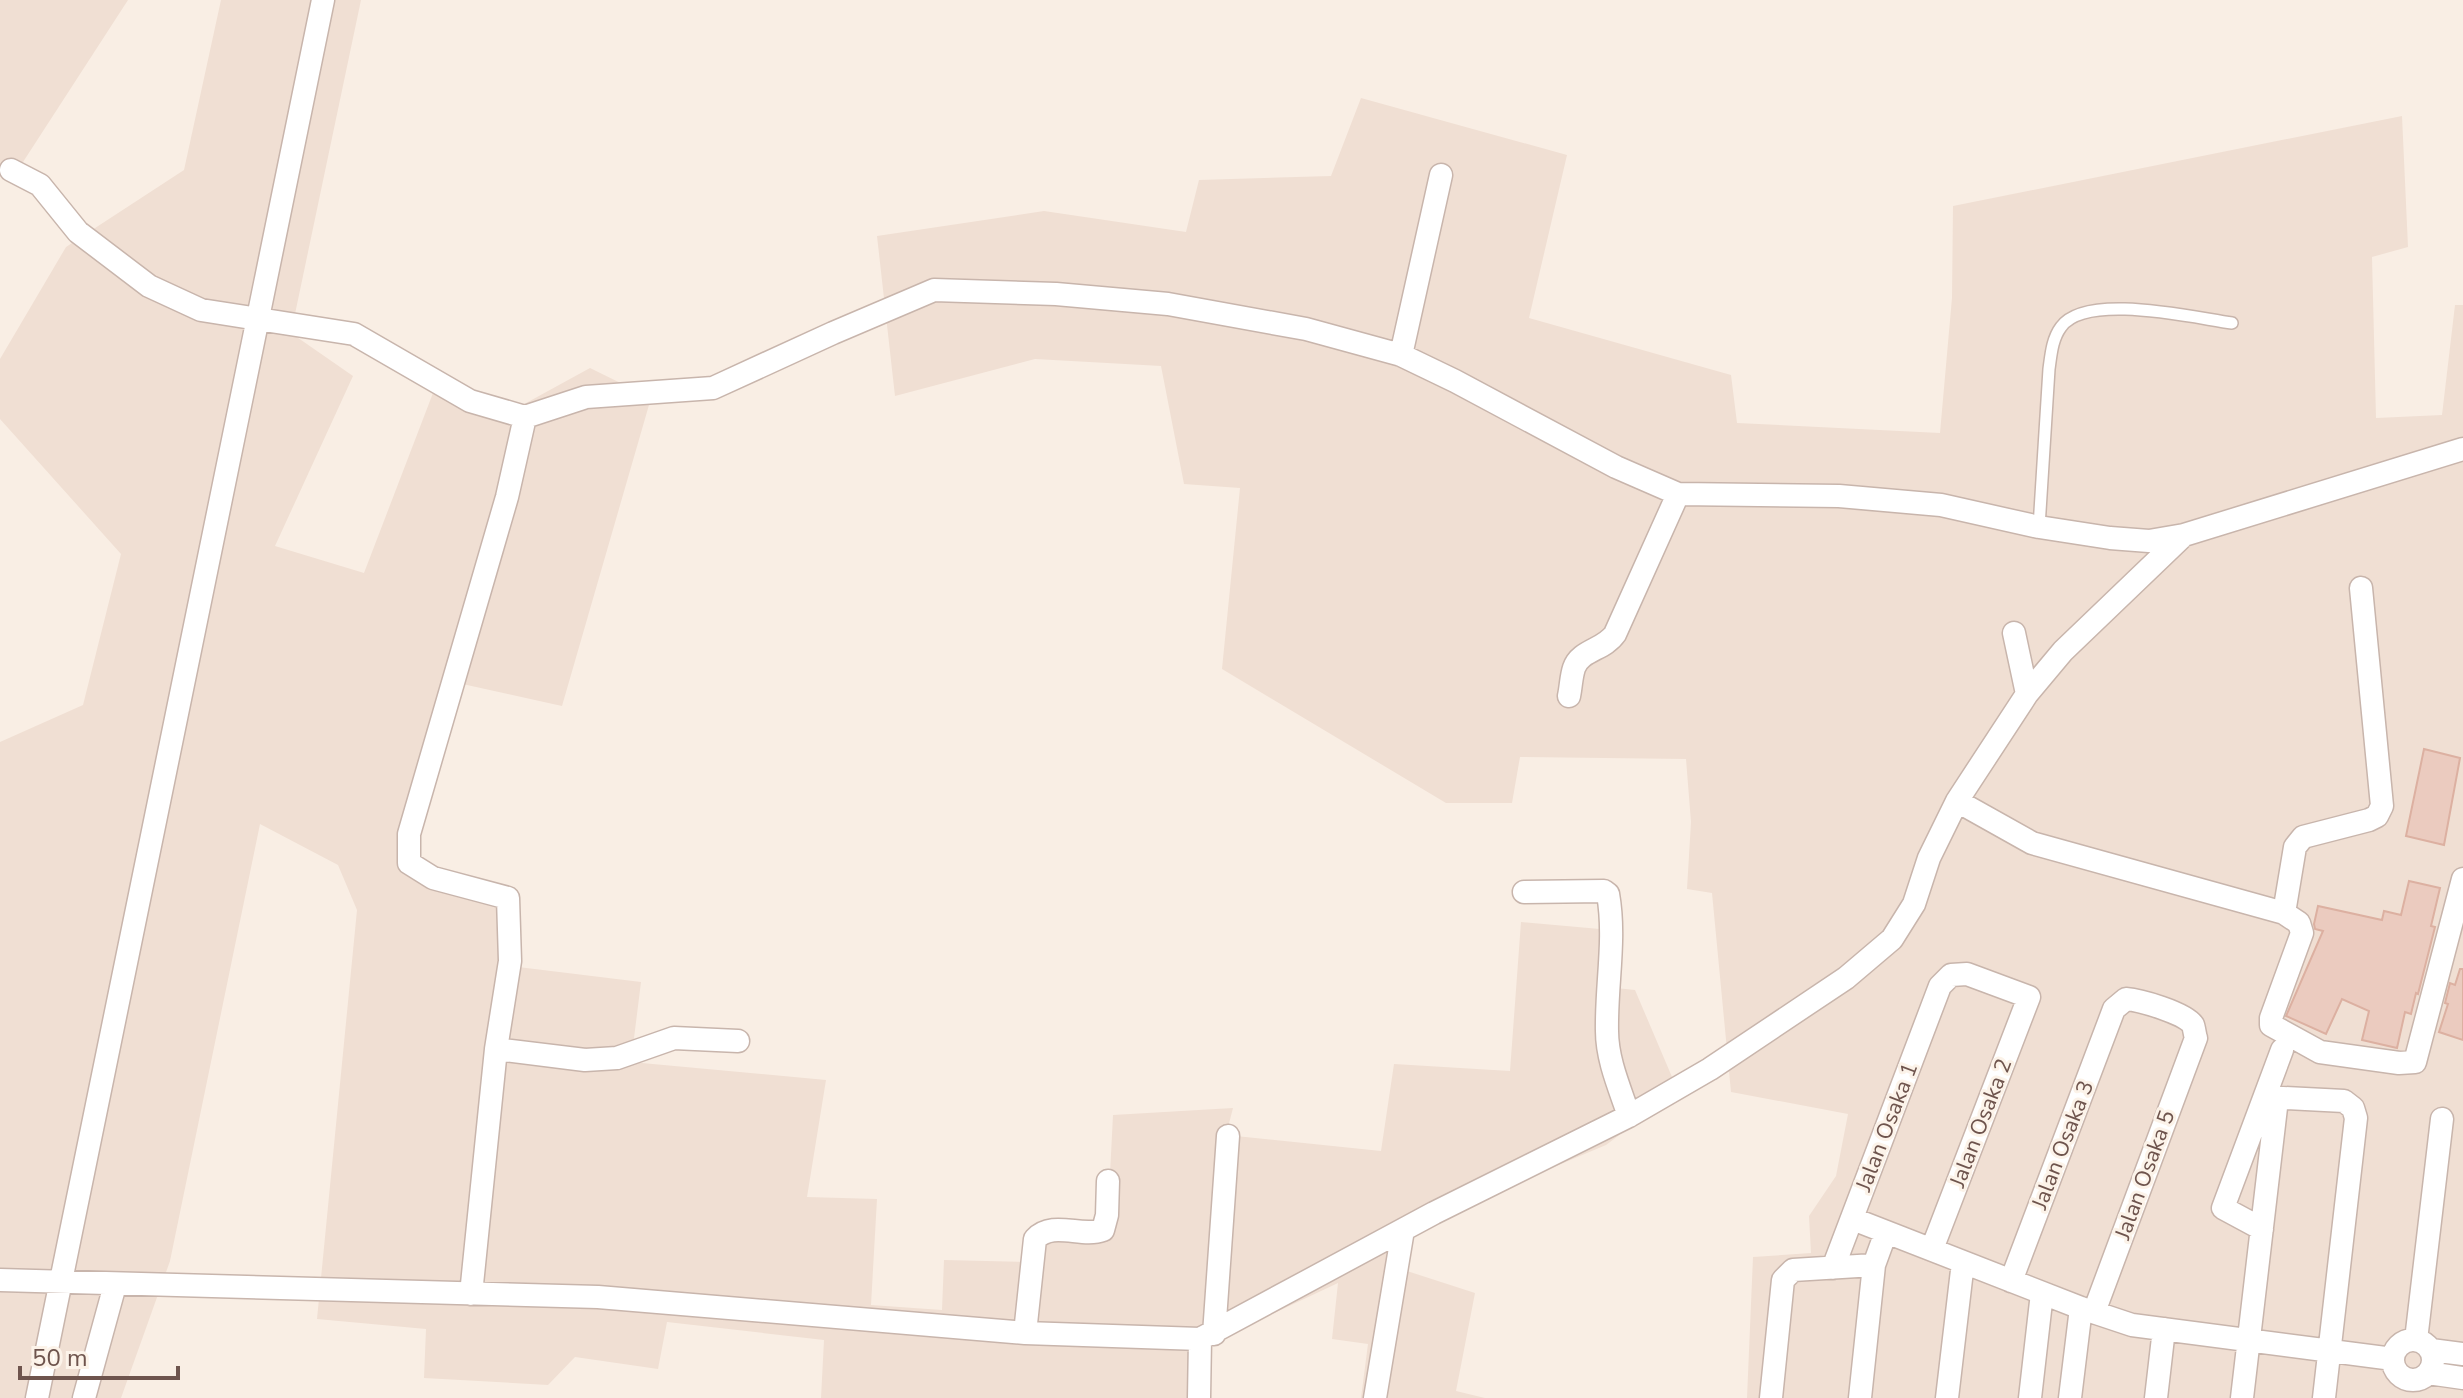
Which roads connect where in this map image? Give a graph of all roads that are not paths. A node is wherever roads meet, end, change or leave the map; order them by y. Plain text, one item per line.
1 (323, 0) edge
2 (8, 163) edge
3 (1441, 175) dead end
4 (258, 319) junction
5 (2232, 323) dead end
6 (1401, 355) junction
7 (525, 417) junction
8 (2463, 449) edge
9 (1678, 494) junction
10 (2039, 527) junction
11 (2184, 535) junction
12 (2361, 588) dead end
13 (2014, 633) dead end
14 (2027, 694) junction
15 (1569, 696) dead end
16 (1957, 801) junction
17 (2463, 879) edge
18 (1524, 892) dead end
19 (2284, 913) junction
20 (2029, 997) joint
21 (2196, 1038) joint
22 (738, 1041) dead end
23 (496, 1049) junction
24 (2282, 1050) dead end
25 (2271, 1098) junction
26 (1629, 1116) junction
27 (2442, 1119) dead end
28 (1228, 1136) dead end
29 (1108, 1181) dead end
30 (1853, 1219) junction
31 (2262, 1229) junction
32 (1403, 1230) junction
33 (1886, 1232) junction
34 (1932, 1249) junction
35 (1963, 1262) junction
36 (1874, 1265) junction
37 (1833, 1268) junction
38 (0, 1280) edge
39 (2011, 1281) junction
40 (60, 1282) junction
41 (115, 1285) junction
42 (2042, 1293) junction
43 (471, 1294) junction
44 (2088, 1310) junction
45 (2164, 1329) junction
46 (1025, 1333) junction
47 (1207, 1336) junction
48 (2249, 1341) junction
49 (2424, 1345) junction
50 (2328, 1351) junction
51 (2463, 1354) edge
52 (2393, 1359) junction
53 (2463, 1378) edge
54 (2417, 1384) edge
55 (37, 1398) edge
56 (84, 1398) edge
57 (1199, 1398) edge
58 (1375, 1398) edge
59 (1771, 1398) edge
60 (1860, 1398) edge
61 (1947, 1398) edge
62 (2030, 1398) edge
63 (2070, 1398) edge
64 (2156, 1398) edge
65 (2242, 1398) edge
66 (2324, 1398) edge

1 - 4 street
2 - 4 street
3 - 6 street
4 - 7 street
4 - 40 street
5 - 10 lane
6 - 7 street
6 - 9 street
7 - 23 street
8 - 11 street
9 - 10 street
9 - 15 street
10 - 11 street
11 - 14 street
12 - 19 street
13 - 14 street
14 - 16 street
16 - 19 street
16 - 26 street
17 - 19 street
18 - 26 street
20 - 30 street, Jalan Osaka 1
20 - 34 street, Jalan Osaka 2
21 - 39 street, Jalan Osaka 3
21 - 44 street, Jalan Osaka 5
22 - 23 street
23 - 43 street
24 - 25 street
25 - 31 street
25 - 31 street
25 - 50 street
26 - 32 street
27 - 49 street
28 - 47 street
29 - 46 street
30 - 33 street
30 - 37 street, Jalan Osaka 1
31 - 48 street
32 - 47 street
32 - 58 street
33 - 34 street
33 - 36 street
34 - 35 street
35 - 39 street
35 - 61 street
36 - 37 street
36 - 60 street
37 - 59 street
38 - 40 street
39 - 42 street
40 - 41 street
40 - 55 street
41 - 43 street
41 - 56 street
42 - 44 street
42 - 62 street
43 - 46 street
44 - 45 street
44 - 63 street, Jalan Osaka 5
45 - 48 street
45 - 64 street
46 - 47 street
47 - 57 street
48 - 50 street
48 - 65 street
49 - 51 street
49 - 52 street
49 - 54 street
50 - 52 street
50 - 66 street
52 - 54 street
53 - 54 street

